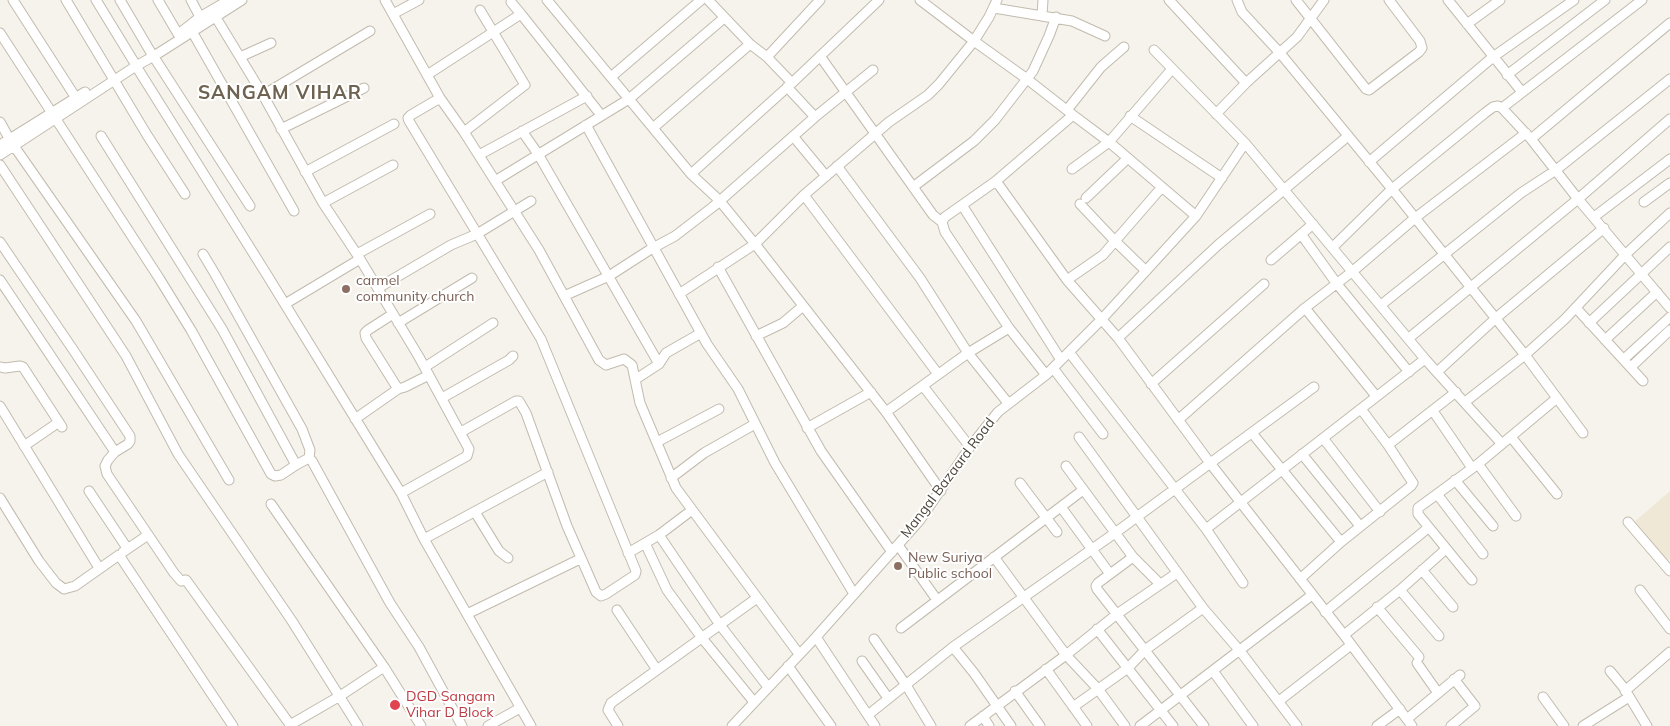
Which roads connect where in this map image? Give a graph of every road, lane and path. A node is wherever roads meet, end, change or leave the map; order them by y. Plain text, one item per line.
1 (13, 0) edge
2 (66, 0) edge
3 (96, 0) edge
4 (120, 0) edge
5 (158, 0) edge
6 (192, 0) edge
7 (229, 0) edge
8 (242, 0) edge
9 (385, 0) edge
10 (419, 0) edge
11 (547, 0) edge
12 (701, 0) edge
13 (708, 0) edge
14 (820, 0) edge
15 (879, 0) edge
16 (1043, 0) edge
17 (1169, 0) edge
18 (1237, 0) edge
19 (1296, 0) edge
20 (1324, 0) edge
21 (1389, 0) edge
22 (1448, 0) edge
23 (1500, 0) edge
24 (1574, 0) edge
25 (1605, 0) edge
26 (1642, 0) edge
27 (512, 1) edge
28 (924, 1) edge
29 (995, 4) edge
30 (480, 10) dead end
31 (213, 14) junction
32 (393, 14) junction
33 (521, 14) junction
34 (1042, 15) junction
35 (200, 17) junction
36 (1056, 17) junction
37 (724, 18) junction
38 (1310, 20) junction
39 (1670, 23) edge
40 (1467, 24) junction
41 (190, 28) junction
42 (370, 31) dead end
43 (494, 32) junction
44 (0, 33) edge
45 (178, 34) junction
46 (1105, 36) dead end
47 (974, 41) junction
48 (271, 43) dead end
49 (750, 44) junction
50 (1124, 47) dead end
51 (1154, 50) dead end
52 (1280, 53) junction
53 (152, 54) junction
54 (820, 56) junction
55 (240, 57) junction
56 (767, 57) junction
57 (1493, 58) junction
58 (135, 64) junction
59 (1172, 69) junction
60 (873, 70) dead end
61 (427, 75) junction
62 (1507, 75) junction
63 (611, 77) junction
64 (112, 78) junction
65 (1028, 79) junction
66 (1670, 79) edge
67 (1246, 83) junction
68 (790, 85) junction
69 (364, 88) dead end
70 (846, 91) junction
71 (1522, 92) junction
72 (263, 95) junction
73 (587, 96) junction
74 (76, 98) junction
75 (440, 98) junction
76 (628, 99) junction
77 (1502, 108) junction
78 (1070, 113) junction
79 (1216, 114) junction
80 (55, 115) junction
81 (601, 115) junction
82 (1130, 116) junction
83 (815, 117) junction
84 (1670, 119) edge
85 (0, 122) edge
86 (394, 124) dead end
87 (586, 125) junction
88 (653, 128) junction
89 (281, 129) junction
90 (522, 131) junction
91 (464, 132) junction
92 (876, 133) junction
93 (101, 136) dead end
94 (793, 136) junction
95 (1348, 136) junction
96 (1528, 136) junction
97 (1109, 142) junction
98 (12, 143) junction
99 (1245, 143) junction
100 (0, 146) edge
101 (538, 154) junction
102 (0, 155) edge
103 (479, 155) junction
104 (1128, 158) junction
105 (1670, 159) edge
106 (1370, 162) junction
107 (0, 165) edge
108 (393, 166) dead end
109 (837, 166) junction
110 (1072, 169) dead end
111 (1556, 170) junction
112 (305, 172) junction
113 (691, 174) junction
114 (826, 176) junction
115 (1222, 178) junction
116 (495, 181) junction
117 (996, 182) junction
118 (1670, 184) edge
119 (1162, 186) junction
120 (913, 187) junction
121 (1284, 188) junction
122 (1392, 189) junction
123 (185, 194) dead end
124 (804, 195) junction
125 (1578, 199) junction
126 (719, 200) junction
127 (531, 201) dead end
128 (1644, 202) dead end
129 (323, 204) junction
130 (962, 205) junction
131 (250, 206) dead end
132 (514, 210) junction
133 (294, 211) dead end
134 (1670, 213) edge
135 (430, 214) dead end
136 (1196, 216) junction
137 (1594, 217) junction
138 (1415, 218) junction
139 (942, 222) junction
140 (1313, 224) junction
141 (1604, 228) junction
142 (477, 234) junction
143 (1301, 234) junction
144 (1115, 241) junction
145 (0, 242) edge
146 (755, 244) junction
147 (654, 247) junction
148 (1333, 247) junction
149 (1670, 247) edge
150 (203, 254) dead end
151 (1444, 254) junction
152 (1626, 254) junction
153 (359, 256) junction
154 (1271, 260) dead end
155 (718, 267) junction
156 (1146, 271) junction
157 (1353, 271) junction
158 (1642, 275) junction
159 (608, 276) junction
160 (472, 278) dead end
161 (0, 280) edge
162 (1067, 280) junction
163 (1264, 284) dead end
164 (1337, 284) junction
165 (1471, 287) junction
166 (378, 288) junction
167 (1657, 292) junction
168 (679, 294) junction
169 (564, 296) junction
170 (285, 304) junction
171 (1382, 305) junction
172 (803, 306) junction
173 (1305, 308) junction
174 (1576, 308) junction
175 (1670, 308) edge
176 (393, 314) junction
177 (1670, 317) edge
178 (1496, 318) junction
179 (1101, 320) junction
180 (398, 323) junction
181 (493, 323) dead end
182 (1589, 323) junction
183 (1009, 328) junction
184 (1670, 330) edge
185 (701, 333) junction
186 (756, 336) junction
187 (1118, 338) junction
188 (1409, 338) junction
189 (1606, 340) junction
190 (1070, 352) junction
191 (968, 353) junction
192 (1525, 354) junction
193 (513, 356) dead end
194 (1425, 359) junction
195 (1624, 359) junction
196 (1061, 360) junction
197 (660, 364) junction
198 (0, 367) edge
199 (1630, 367) junction
200 (427, 371) junction
201 (1049, 372) junction
202 (1409, 372) junction
203 (1437, 372) junction
204 (938, 374) junction
205 (636, 379) junction
206 (1644, 381) dead end
207 (1151, 384) junction
208 (922, 386) junction
209 (1314, 387) dead end
210 (398, 389) junction
211 (871, 392) junction
212 (1456, 392) junction
213 (1376, 396) junction
214 (442, 398) junction
215 (1557, 398) junction
216 (1008, 402) junction
217 (1465, 402) junction
218 (0, 406) edge
219 (1360, 408) junction
220 (719, 409) dead end
221 (886, 412) junction
222 (1433, 412) junction
223 (355, 419) junction
224 (1178, 420) junction
225 (755, 424) junction
226 (807, 428) junction
227 (461, 432) junction
228 (1252, 433) junction
229 (1583, 433) dead end
230 (1103, 434) dead end
231 (1079, 437) dead end
232 (1511, 437) junction
233 (1323, 438) junction
234 (657, 442) junction
235 (1502, 444) junction
236 (1388, 445) junction
237 (24, 446) junction
238 (970, 447) junction
239 (115, 452) junction
240 (1302, 454) junction
241 (309, 458) junction
242 (1210, 463) junction
243 (296, 465) junction
244 (1066, 466) dead end
245 (1475, 466) junction
246 (1282, 470) junction
247 (548, 472) junction
248 (671, 478) junction
249 (229, 480) dead end
250 (1455, 480) junction
251 (1020, 483) dead end
252 (1175, 488) junction
253 (90, 490) dead end
254 (1083, 490) junction
255 (941, 491) junction
256 (401, 493) junction
257 (1437, 494) junction
258 (1557, 494) dead end
259 (0, 498) edge
260 (1242, 502) junction
261 (271, 504) dead end
262 (1061, 507) junction
263 (692, 510) junction
264 (475, 512) junction
265 (1380, 512) junction
266 (1138, 516) junction
267 (1516, 516) dead end
268 (1047, 517) junction
269 (1628, 522) dead end
270 (1360, 526) junction
271 (1494, 526) dead end
272 (1428, 528) junction
273 (1206, 529) junction
274 (1057, 532) dead end
275 (1115, 533) junction
276 (148, 535) junction
277 (659, 535) junction
278 (424, 539) junction
279 (1341, 542) junction
280 (645, 543) junction
281 (127, 548) junction
282 (895, 548) junction
283 (1091, 549) junction
284 (1446, 549) junction
285 (628, 553) junction
286 (1483, 554) dead end
287 (119, 555) junction
288 (994, 557) junction
289 (1133, 557) junction
290 (508, 558) dead end
291 (580, 559) junction
292 (99, 568) junction
293 (1422, 570) junction
294 (1670, 571) edge
295 (1177, 573) junction
296 (1110, 574) junction
297 (1300, 579) junction
298 (1472, 580) dead end
299 (1243, 583) dead end
300 (1160, 584) junction
301 (1400, 590) junction
302 (1640, 590) dead end
303 (854, 594) junction
304 (1312, 595) junction
305 (757, 598) junction
306 (1024, 598) junction
307 (937, 600) junction
308 (1453, 607) dead end
309 (1203, 608) junction
310 (1377, 608) junction
311 (617, 610) dead end
312 (1325, 612) junction
313 (467, 614) junction
314 (1117, 614) junction
315 (720, 625) junction
316 (901, 628) dead end
317 (1670, 629) edge
318 (1097, 630) junction
319 (1344, 635) junction
320 (1439, 636) dead end
321 (816, 637) junction
322 (702, 638) junction
323 (874, 639) dead end
324 (1351, 645) junction
325 (953, 647) junction
326 (1146, 650) junction
327 (1240, 651) junction
328 (1670, 653) edge
329 (799, 654) junction
330 (1066, 655) junction
331 (862, 661) dead end
332 (788, 666) junction
333 (384, 667) junction
334 (1128, 668) junction
335 (1046, 669) junction
336 (657, 670) junction
337 (1213, 671) junction
338 (1610, 671) dead end
339 (906, 685) junction
340 (768, 687) junction
341 (1098, 689) junction
342 (1015, 691) junction
343 (1438, 693) junction
344 (1627, 694) junction
345 (1181, 695) junction
346 (340, 696) junction
347 (1543, 697) dead end
348 (888, 698) junction
349 (1279, 701) junction
350 (754, 702) junction
351 (996, 705) junction
352 (1073, 707) junction
353 (520, 708) junction
354 (1400, 709) junction
355 (1161, 710) junction
356 (868, 715) junction
357 (983, 716) junction
358 (1409, 722) edge
359 (290, 725) edge
360 (233, 726) edge
361 (358, 726) edge
362 (421, 726) edge
363 (462, 726) edge
364 (488, 726) edge
365 (530, 726) edge
366 (618, 726) edge
367 (732, 726) edge
368 (831, 726) edge
369 (875, 726) edge
370 (931, 726) edge
371 (970, 726) edge
372 (989, 726) edge
373 (1011, 726) edge
374 (1040, 726) edge
375 (1087, 726) edge
376 (1124, 726) edge
377 (1142, 726) edge
378 (1174, 726) edge
379 (1204, 726) edge
380 (1253, 726) edge
381 (1297, 726) edge
382 (1377, 726) edge
383 (1451, 726) edge
384 (1564, 726) edge
385 (1583, 726) edge
386 (1647, 726) edge

1 - 74 street
2 - 64 street
3 - 58 street
4 - 53 street
5 - 45 street
6 - 35 street
7 - 31 street
8 - 31 street
9 - 32 street
10 - 32 street
11 - 63 street
12 - 63 street
13 - 37 street
14 - 56 street
15 - 54 street
16 - 34 street
17 - 67 street
18 - 52 street
19 - 38 street
20 - 38 street
21 - 38 street
22 - 40 street
23 - 40 street
24 - 57 street
25 - 62 street
26 - 71 street
27 - 33 street
28 - 47 street
29 - 34 street
29 - 47 street
30 - 43 street
31 - 35 street
31 - 41 street
31 - 55 street
32 - 61 street
33 - 43 street
33 - 73 street
34 - 36 street
35 - 41 street
36 - 46 street
36 - 65 street
37 - 49 street
37 - 76 street
38 - 52 street
39 - 96 street
40 - 57 street
41 - 45 street
41 - 53 street
41 - 133 street
42 - 72 street
43 - 61 street
43 - 91 street
44 - 80 street
45 - 53 street
47 - 65 street
47 - 92 street
48 - 55 street
49 - 56 street
49 - 88 street
50 - 78 street
51 - 59 street
52 - 67 street
52 - 95 street
53 - 58 street
53 - 131 street
54 - 68 street
54 - 70 street
55 - 72 street
56 - 68 street
57 - 62 street
57 - 106 street
58 - 64 street
58 - 170 street
59 - 79 street
59 - 82 street
60 - 70 street
61 - 75 street
62 - 71 street
63 - 76 street
64 - 74 street
64 - 80 street
64 - 123 street
65 - 78 street
65 - 120 street
66 - 111 street
67 - 79 street
68 - 83 street
68 - 113 street
69 - 89 street
70 - 83 street
70 - 92 street
71 - 77 street
72 - 89 street
73 - 81 street
73 - 90 street
74 - 80 street
75 - 91 street
75 - 142 street
76 - 81 street
76 - 88 street
77 - 96 street
77 - 122 street
78 - 97 street
78 - 117 street
79 - 99 street
80 - 98 street
80 - 243 street
81 - 87 street
82 - 97 street
82 - 115 street
83 - 94 street
84 - 125 street
85 - 98 street
86 - 112 street
87 - 101 street
87 - 147 street
88 - 113 street
89 - 112 street
90 - 101 street
90 - 103 street
91 - 103 street
92 - 109 street
92 - 120 street
93 - 243 street
94 - 114 street
94 - 126 street
95 - 106 street
95 - 121 street
96 - 111 street
96 - 138 street
97 - 104 street
97 - 110 street
98 - 100 street
98 - 102 street
98 - 249 street
99 - 115 street, Mangal Bazaard Road
99 - 121 street
101 - 116 street
101 - 159 street
103 - 116 street
104 - 119 street
104 - 144 street
105 - 137 street
106 - 122 street
107 - 346 street
108 - 129 street
109 - 114 street
109 - 191 street
111 - 125 street
111 - 151 street
112 - 129 street
113 - 126 street
114 - 124 street
115 - 136 street, Mangal Bazaard Road
116 - 132 street
117 - 130 street
117 - 162 street
118 - 128 street
119 - 136 street
119 - 144 street
120 - 139 street
121 - 140 street
121 - 187 street
122 - 138 street
122 - 148 street
124 - 146 street
124 - 204 street
125 - 137 street
125 - 165 street
126 - 146 street
126 - 147 street
127 - 132 street
129 - 153 street
130 - 139 street
130 - 196 street
132 - 142 street
132 - 169 street
134 - 152 street
135 - 153 street
136 - 156 street, Mangal Bazaard Road
137 - 141 street
138 - 151 street
138 - 157 street
139 - 183 street
140 - 143 street
140 - 148 street
141 - 152 street
141 - 178 street
142 - 166 street
142 - 285 street
143 - 154 street
143 - 164 street
144 - 156 street
144 - 162 street
145 - 239 street
146 - 155 street
146 - 172 street
147 - 159 street
147 - 168 street
148 - 157 street
149 - 158 street
150 - 241 street
151 - 165 street
151 - 171 street
152 - 158 street
152 - 174 street
153 - 166 street
153 - 170 street
155 - 168 street
155 - 186 street
156 - 179 street, Mangal Bazaard Road
157 - 164 street
157 - 171 street
158 - 167 street
158 - 182 street
159 - 169 street
159 - 197 street
160 - 180 street
161 - 239 street
162 - 179 street
163 - 207 street
164 - 173 street
164 - 202 street
165 - 178 street
165 - 188 street
166 - 176 street
167 - 175 street
167 - 189 street
168 - 185 street
169 - 205 street
170 - 223 street
171 - 188 street
172 - 186 street
172 - 211 street
173 - 213 street
173 - 224 street
174 - 182 street
174 - 192 street
176 - 180 street
176 - 210 street
177 - 195 street
178 - 192 street
178 - 203 street
179 - 187 street
179 - 190 street, Mangal Bazaard Road
180 - 200 street
181 - 200 street
182 - 189 street
183 - 191 street
183 - 201 street
184 - 199 street
185 - 197 street
185 - 225 street
186 - 226 street
187 - 207 street
188 - 194 street
189 - 195 street
190 - 196 street, Mangal Bazaard Road
190 - 252 street
191 - 204 street
191 - 216 street
192 - 215 street
192 - 217 street
193 - 214 street
194 - 202 street
194 - 203 street
195 - 199 street
196 - 201 street, Mangal Bazaard Road
197 - 205 street
198 - 237 street
199 - 206 street
200 - 210 street
200 - 214 street
201 - 216 street, Mangal Bazaard Road
201 - 230 street
202 - 213 street
203 - 212 street
204 - 208 street
205 - 234 street
207 - 224 street
208 - 221 street
208 - 238 street
209 - 228 street
210 - 223 street
211 - 221 street
211 - 226 street
212 - 217 street
212 - 222 street
213 - 219 street
214 - 227 street
215 - 229 street
215 - 232 street
216 - 238 street, Mangal Bazaard Road
217 - 235 street
218 - 237 street
219 - 233 street
219 - 236 street
220 - 234 street
221 - 255 street
222 - 236 street
222 - 245 street
223 - 256 street
224 - 242 street
225 - 248 street
225 - 303 street
226 - 282 street
227 - 247 street
227 - 256 street
228 - 242 street
228 - 246 street
231 - 266 street
232 - 235 street
232 - 258 street
233 - 240 street
233 - 265 street
234 - 248 street
235 - 245 street
236 - 265 street
237 - 292 street
238 - 255 street, Mangal Bazaard Road
239 - 276 street
240 - 246 street
240 - 270 street
241 - 243 street
241 - 363 street
242 - 252 street
242 - 260 street
244 - 254 street
245 - 250 street
245 - 267 street
246 - 260 street
246 - 279 street
247 - 264 street
247 - 291 street
248 - 263 street
250 - 257 street
250 - 271 street
251 - 268 street
252 - 266 street
252 - 273 street
253 - 281 street
254 - 262 street
254 - 275 street
255 - 282 street, Mangal Bazaard Road
256 - 278 street
257 - 272 street
257 - 286 street
259 - 292 street
260 - 273 street
260 - 297 street
261 - 333 street
262 - 268 street
262 - 283 street
263 - 277 street
263 - 305 street
264 - 278 street
264 - 290 street
265 - 270 street
266 - 275 street
266 - 295 street
268 - 274 street
268 - 288 street
269 - 294 street
270 - 279 street
272 - 284 street
272 - 312 street
273 - 299 street
275 - 283 street
275 - 289 street
276 - 281 street
276 - 359 street
277 - 280 street
277 - 315 street
278 - 313 street
279 - 297 street
280 - 285 street
280 - 322 street
281 - 287 street
282 - 303 street, Mangal Bazaard Road
282 - 307 street
283 - 296 street
283 - 306 street
284 - 293 street
284 - 298 street
285 - 291 street
287 - 292 street
287 - 360 street
288 - 306 street
288 - 307 street
289 - 296 street
289 - 300 street
291 - 313 street
293 - 301 street
293 - 308 street
295 - 300 street
295 - 309 street
296 - 314 street
297 - 304 street
300 - 314 street
301 - 310 street
301 - 320 street
302 - 317 street
303 - 321 street, Mangal Bazaard Road
304 - 312 street
304 - 327 street
305 - 315 street
305 - 329 street
306 - 325 street
306 - 330 street
307 - 316 street
309 - 326 street
309 - 327 street
310 - 319 street
310 - 343 street
311 - 336 street
312 - 319 street
313 - 353 street
314 - 318 street
314 - 326 street
315 - 322 street
315 - 340 street
318 - 330 street
318 - 334 street
319 - 324 street
321 - 329 street, Mangal Bazaard Road
321 - 356 street
322 - 336 street
322 - 350 street
323 - 339 street
324 - 349 street
324 - 354 street
325 - 339 street
325 - 351 street
326 - 334 street
326 - 345 street
327 - 337 street
327 - 349 street
328 - 344 street
329 - 332 street, Mangal Bazaard Road
330 - 335 street
330 - 341 street
331 - 348 street
332 - 340 street, Mangal Bazaard Road
332 - 368 street
333 - 346 street
333 - 362 street
334 - 341 street
334 - 355 street
335 - 342 street
335 - 352 street
336 - 366 street
337 - 345 street
337 - 380 street
338 - 344 street
339 - 348 street
339 - 370 street
340 - 350 street, Mangal Bazaard Road
341 - 352 street
341 - 376 street
342 - 351 street
342 - 374 street
343 - 358 street
343 - 383 street
344 - 385 street
344 - 386 street
345 - 355 street
345 - 379 street
346 - 359 street
346 - 361 street
347 - 384 street
348 - 356 street
349 - 381 street
350 - 367 street, Mangal Bazaard Road
351 - 357 street
351 - 373 street
352 - 375 street
353 - 364 street
353 - 365 street
354 - 358 street
354 - 382 street
355 - 377 street
355 - 378 street
356 - 369 street
357 - 371 street
357 - 372 street

